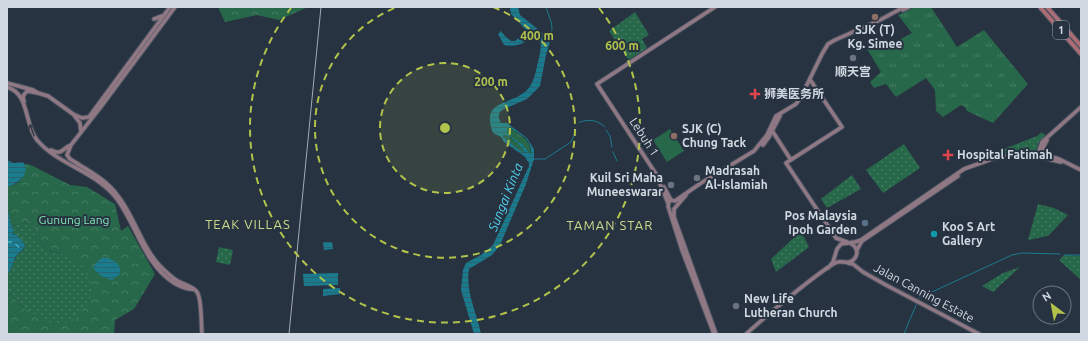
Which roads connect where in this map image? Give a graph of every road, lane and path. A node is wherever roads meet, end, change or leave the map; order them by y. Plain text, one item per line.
1 (170, 7) edge
2 (175, 7) edge
3 (715, 7) edge
4 (904, 7) edge
5 (909, 7) edge
6 (1040, 7) edge
7 (1047, 7) edge
8 (163, 16) junction
9 (154, 18) dead end
10 (1081, 46) edge
11 (1081, 54) edge
12 (811, 81) junction
13 (7, 83) edge
14 (7, 87) edge
15 (38, 93) junction
16 (25, 107) junction
17 (1081, 109) edge
18 (73, 114) junction
19 (771, 130) junction
20 (82, 132) junction
21 (1047, 140) junction
22 (71, 145) junction
23 (46, 148) junction
24 (1039, 154) junction
25 (1014, 156) junction
26 (1048, 156) junction
27 (1021, 157) junction
28 (791, 160) junction
29 (1055, 161) junction
30 (1062, 162) junction
31 (968, 168) junction
32 (1081, 170) edge
33 (672, 204) junction
34 (836, 238) junction
35 (849, 243) junction
36 (837, 250) junction
37 (856, 250) junction
38 (856, 255) junction
39 (846, 262) junction
40 (828, 268) junction
41 (859, 269) junction
42 (194, 289) junction
43 (202, 334) edge
44 (715, 334) edge
45 (746, 334) edge
46 (979, 334) edge

1 - 8 street
2 - 20 street
3 - 33 street, Lebuh 1
4 - 19 street
5 - 12 street
6 - 11 main road, 1
7 - 10 main road, 1
8 - 9 street
8 - 18 street
12 - 19 street
12 - 28 street
13 - 15 street
14 - 16 street
15 - 16 street
15 - 18 street
23 -> 16 street
17 - 21 street
17 - 24 street
18 - 20 street
19 - 28 street
19 - 33 street
20 - 22 street
21 - 24 street
21 - 26 street
22 - 23 street
22 - 42 street
23 - 42 street
24 - 25 street
24 - 26 street
24 - 27 street
24 - 29 street
25 - 27 street
25 - 31 street
26 - 30 street
27 - 29 street
28 - 34 street
29 - 30 street
30 - 32 street
31 - 35 street
31 - 37 street
33 - 44 street, Lebuh 1
34 - 35 street
34 - 36 street
35 - 36 street
35 - 37 street
36 - 39 street
36 - 40 street
37 - 38 street
38 - 39 street
38 - 41 street, Jalan Canning Estate
39 - 40 street
39 - 41 street, Jalan Canning Estate
40 - 45 street
41 - 46 street, Jalan Canning Estate
42 - 43 street

